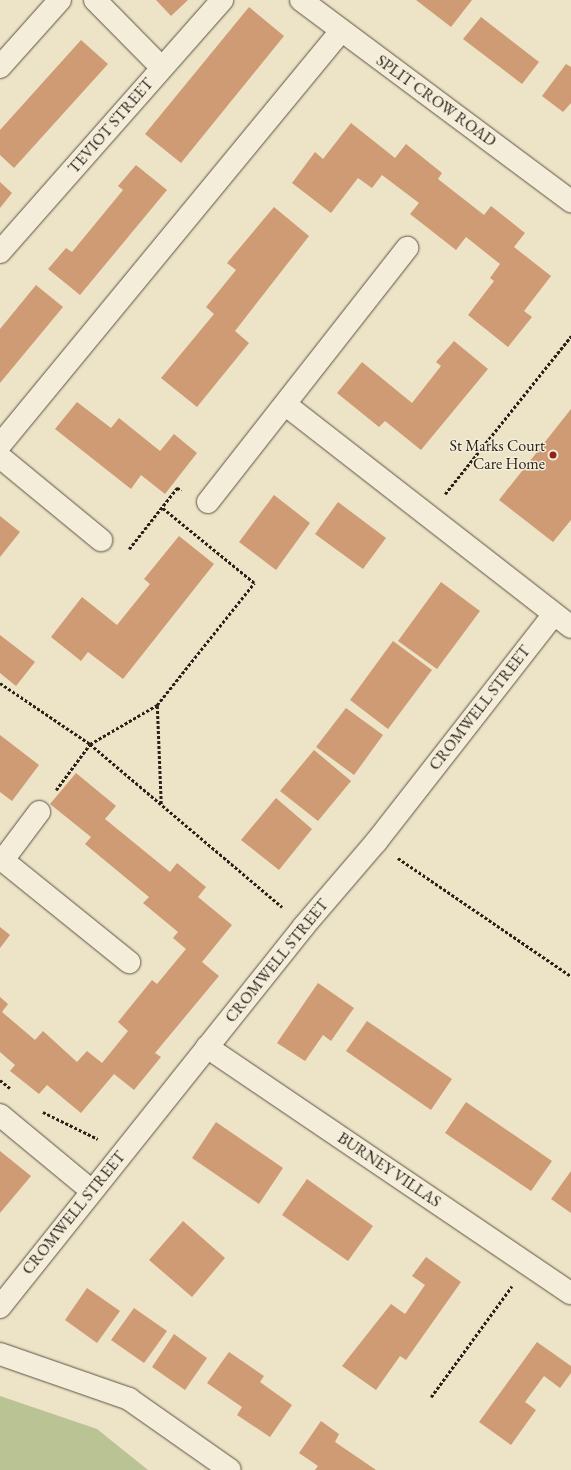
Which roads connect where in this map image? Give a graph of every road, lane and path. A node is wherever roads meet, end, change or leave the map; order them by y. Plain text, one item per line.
1 (60, 0) edge
2 (95, 0) edge
3 (222, 0) edge
4 (301, 0) edge
5 (341, 31) junction
6 (0, 67) edge
7 (162, 68) junction
8 (571, 201) edge
9 (408, 248) dead end
10 (0, 252) edge
11 (571, 336) edge
12 (286, 405) junction
13 (0, 445) edge
14 (0, 457) edge
15 (208, 502) joint
16 (162, 508) junction
17 (428, 516) junction
18 (101, 540) joint
19 (554, 614) junction
20 (571, 627) edge
21 (0, 683) edge
22 (156, 705) junction
23 (90, 744) junction
24 (161, 804) junction
25 (39, 812) joint
26 (376, 842) junction
27 (2, 859) edge
28 (304, 926) junction
29 (129, 962) dead end
30 (571, 976) edge
31 (208, 1047) junction
32 (0, 1080) edge
33 (12, 1089) dead end
34 (36, 1109) dead end
35 (0, 1115) edge
36 (124, 1152) junction
37 (92, 1191) junction
38 (528, 1264) junction
39 (571, 1293) edge
40 (0, 1307) edge
41 (0, 1354) edge
42 (431, 1397) dead end
43 (230, 1470) edge

1 - 6 street
2 - 7 street
3 - 7 street, TEVIOT STREET
4 - 5 street, SPLIT CROW ROAD
5 - 8 street, SPLIT CROW ROAD
5 - 13 street
7 - 10 street, TEVIOT STREET
9 - 12 street
11 - 17 path
12 - 15 street
12 - 17 street
14 - 18 street
15 - 16 path
16 - 18 path
16 - 22 path
17 - 19 street
19 - 20 street
19 - 26 street, CROMWELL STREET
21 - 23 path
22 - 23 path
22 - 24 path
23 - 24 path
23 - 25 path
24 - 28 path
25 - 27 street
26 - 28 street, CROMWELL STREET
26 - 30 path
27 - 29 street
28 - 31 street, CROMWELL STREET
31 - 36 street, CROMWELL STREET
31 - 38 street, BURNEY VILLAS
32 - 33 path
34 - 36 path
35 - 37 street
36 - 37 street, CROMWELL STREET
37 - 40 street, CROMWELL STREET
38 - 39 street, BURNEY VILLAS
38 - 42 path
41 - 43 street

